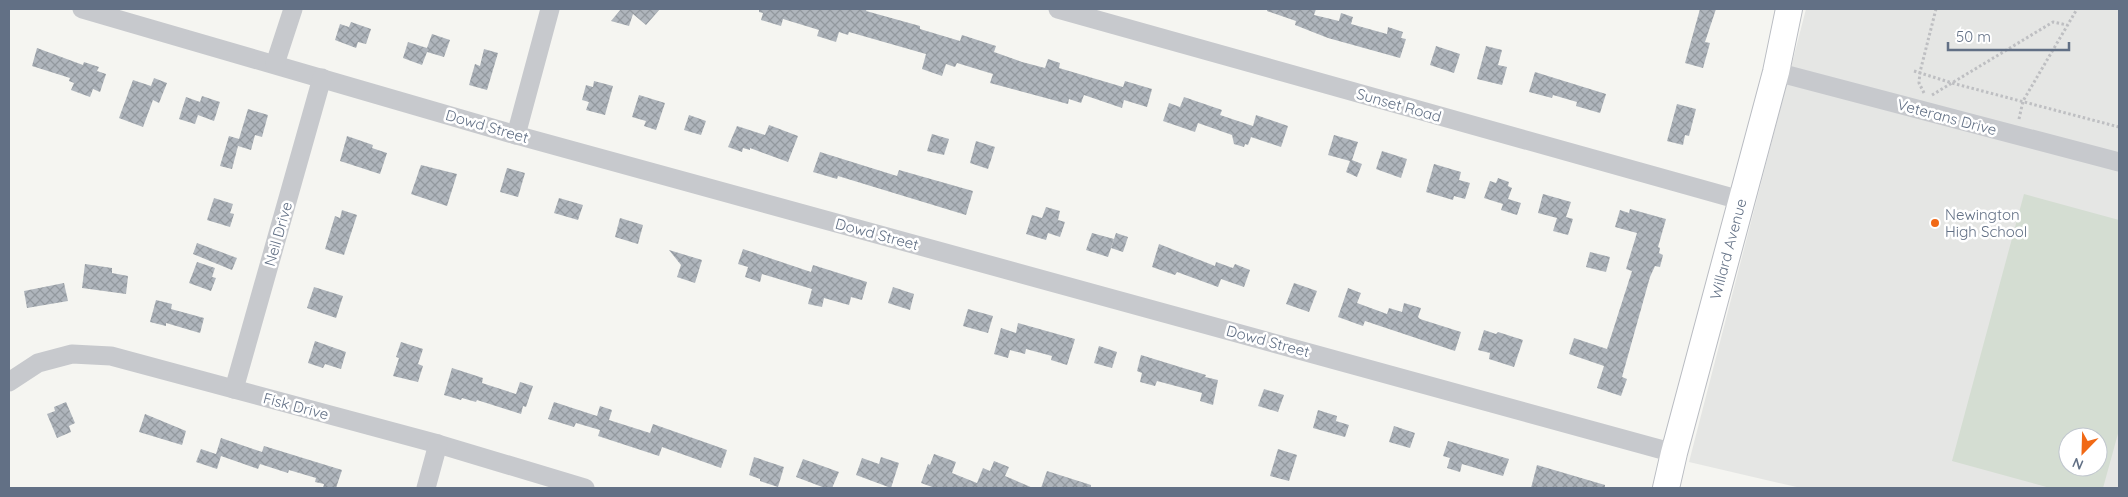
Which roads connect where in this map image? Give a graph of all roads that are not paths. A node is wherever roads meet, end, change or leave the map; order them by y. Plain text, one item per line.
1 (82, 9) edge
2 (293, 9) edge
3 (550, 9) edge
4 (1058, 9) edge
5 (1789, 9) edge
6 (275, 64) junction
7 (1776, 72) junction
8 (322, 78) junction
9 (516, 135) junction
10 (2119, 162) edge
11 (1740, 200) junction
12 (9, 382) edge
13 (234, 389) junction
14 (438, 444) junction
15 (1674, 453) junction
16 (426, 488) edge
17 (585, 488) edge
18 (1666, 488) edge

1 - 6 street, Dowd Street
2 - 6 street
3 - 9 street
4 - 11 street, Sunset Road
5 - 7 main road, Willard Avenue
6 - 8 street, Dowd Street
7 - 10 street, Veterans Drive
7 - 11 main road, Willard Avenue
8 - 9 street, Dowd Street
8 - 13 street, Neil Drive
9 - 15 street, Dowd Street
11 - 15 main road, Willard Avenue
12 - 13 street, Fisk Drive
13 - 14 street, Fisk Drive
14 - 16 street
14 - 17 street, Fisk Drive
15 - 18 main road, Willard Avenue

